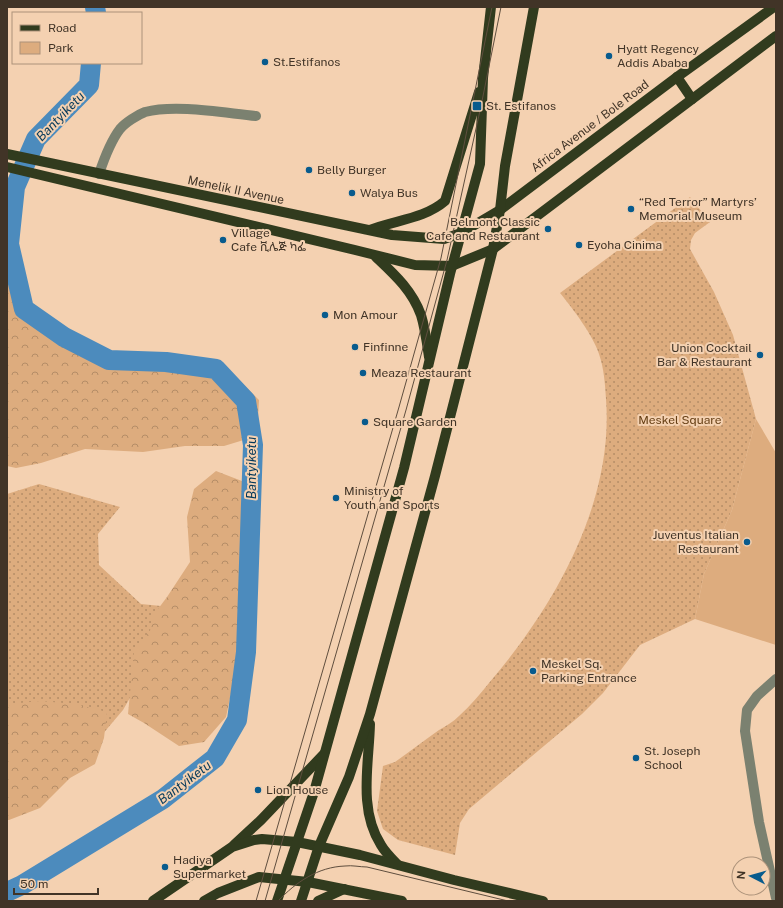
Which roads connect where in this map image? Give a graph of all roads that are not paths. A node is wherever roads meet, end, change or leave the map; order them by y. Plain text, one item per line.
1 (491, 7) edge
2 (534, 7) edge
3 (774, 7) edge
4 (776, 36) edge
5 (677, 77) junction
6 (483, 78) junction
7 (692, 99) junction
8 (256, 116) dead end
9 (7, 154) edge
10 (7, 167) edge
11 (95, 173) junction
12 (500, 210) junction
13 (370, 230) junction
14 (461, 233) junction
15 (493, 249) junction
16 (374, 255) junction
17 (452, 266) junction
18 (430, 361) junction
19 (776, 679) edge
20 (370, 714) junction
21 (324, 754) junction
22 (297, 842) junction
23 (319, 846) junction
24 (232, 847) junction
25 (397, 864) junction
26 (284, 880) junction
27 (308, 882) junction
28 (344, 889) junction
29 (776, 898) edge
30 (153, 901) edge
31 (204, 901) edge
32 (277, 901) edge
33 (301, 901) edge
34 (318, 901) edge
35 (402, 901) edge
36 (543, 901) edge

1 - 6 main road
2 - 12 main road
3 - 5 main road, Africa Avenue / Bole Road
4 - 7 main road
5 - 7 main road
5 - 12 main road, Africa Avenue / Bole Road
6 - 13 main road
6 - 14 main road
7 - 15 main road
8 - 11 street
9 - 11 main road, Menelik II Avenue
10 - 16 main road
11 - 13 main road, Menelik II Avenue
12 - 14 main road, Africa Avenue / Bole Road
12 - 15 main road
13 - 14 main road, Menelik II Avenue
14 - 17 main road
15 - 17 main road
15 - 20 main road
16 - 17 main road
16 - 18 main road
17 - 18 main road
18 - 21 main road
19 - 29 street
20 - 23 main road
20 - 25 main road
21 - 22 main road
21 - 24 main road
22 - 23 main road
22 - 24 main road
22 - 26 main road
23 - 25 main road
23 - 27 main road
24 - 30 main road
25 - 36 main road
26 - 27 main road
26 - 31 main road
26 - 32 main road
27 - 28 main road
27 - 33 main road
28 - 34 main road
28 - 35 main road

